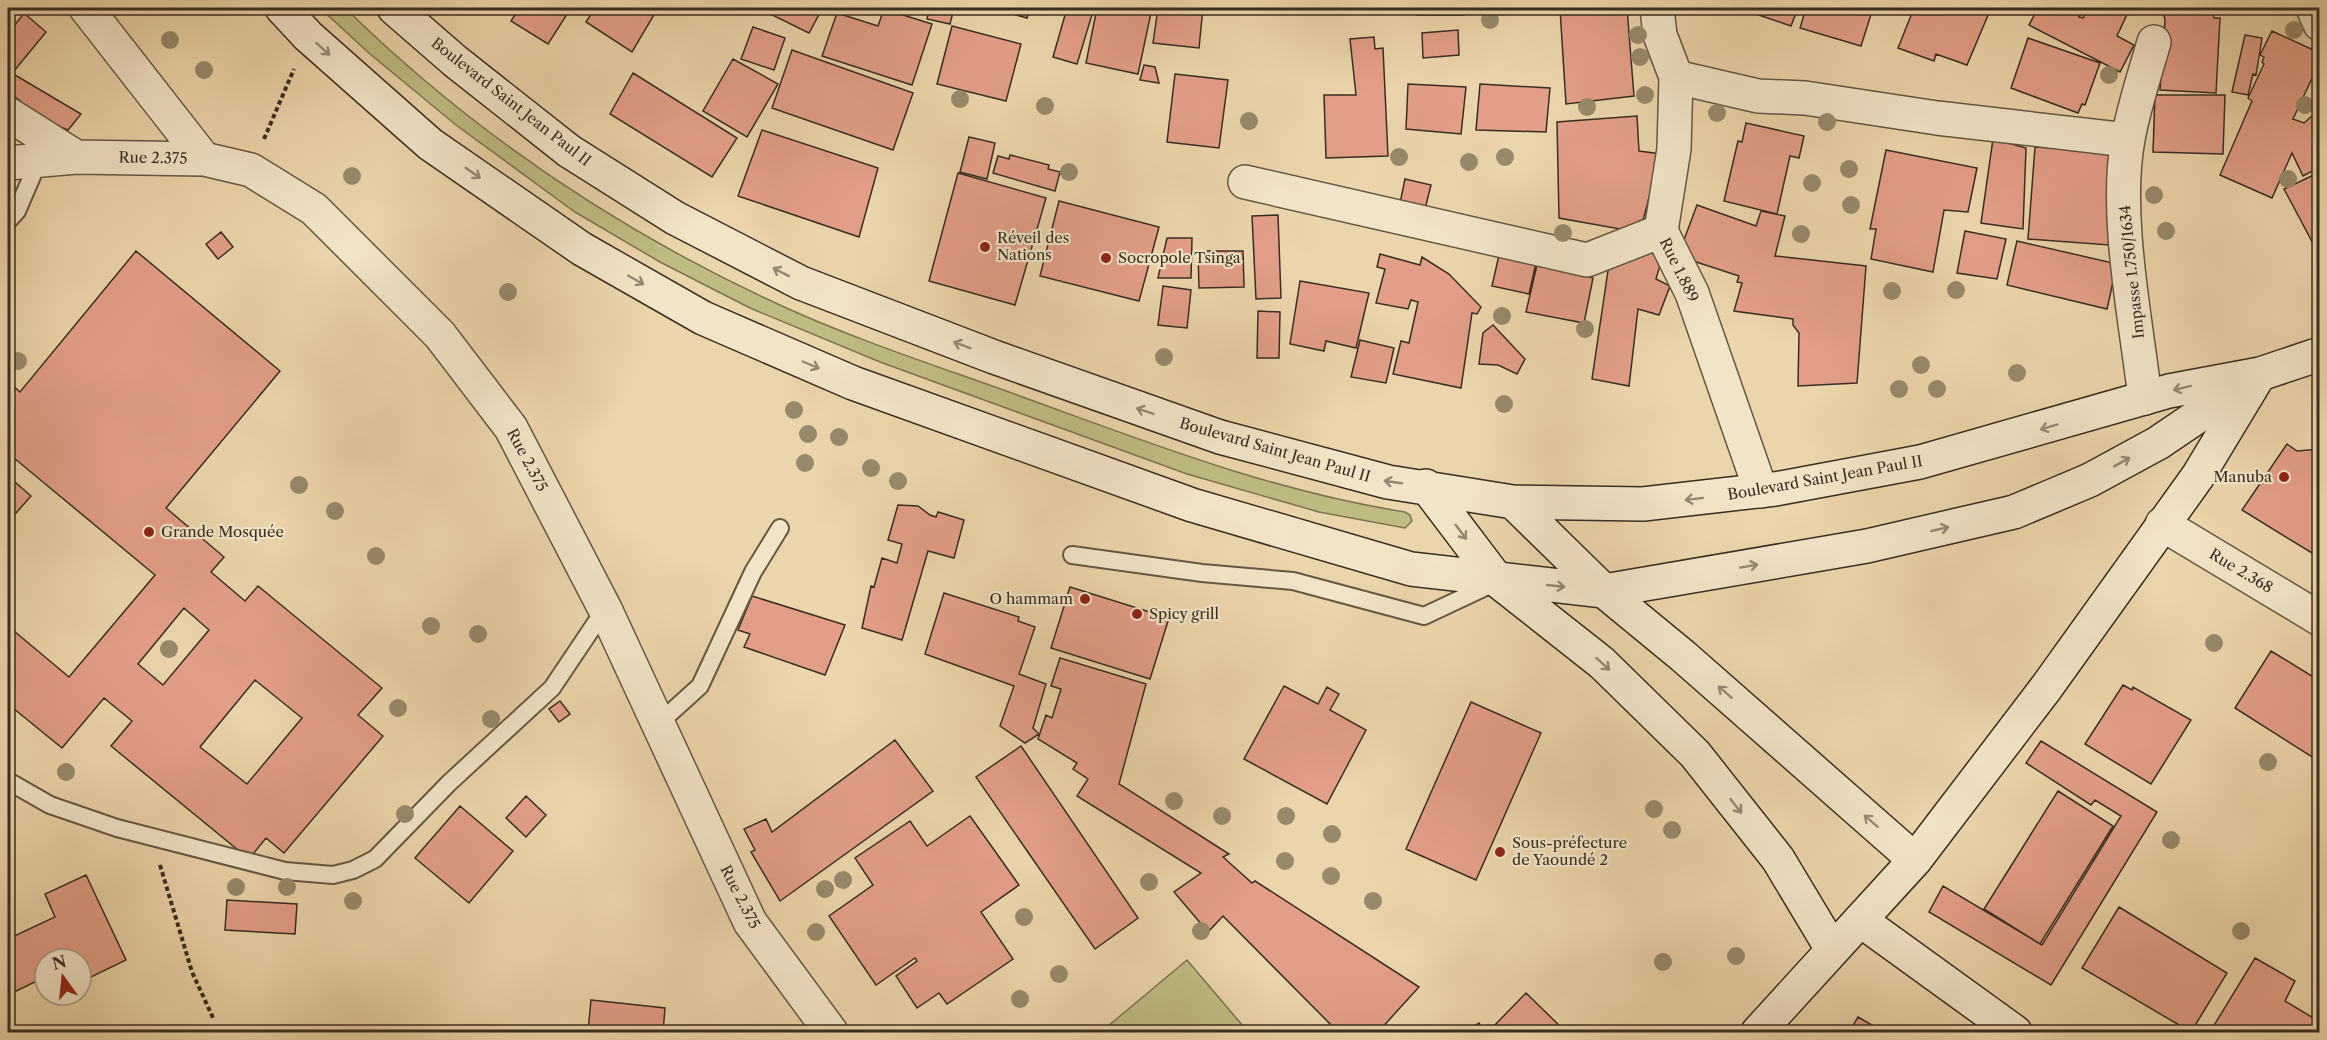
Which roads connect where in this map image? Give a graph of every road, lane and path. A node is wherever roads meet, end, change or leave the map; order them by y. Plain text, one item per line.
1 (86, 8) edge
2 (282, 8) edge
3 (394, 8) edge
4 (1657, 8) edge
5 (2313, 8) edge
6 (2319, 24) edge
7 (308, 36) junction
8 (2154, 42) dead end
9 (1676, 77) junction
10 (8, 114) edge
11 (2127, 140) junction
12 (76, 157) junction
13 (204, 159) junction
14 (23, 161) edge
15 (251, 170) junction
16 (1245, 182) dead end
17 (8, 222) edge
18 (1661, 231) junction
19 (2319, 354) edge
20 (2260, 374) junction
21 (2145, 398) junction
22 (1426, 486) junction
23 (1761, 491) junction
24 (1513, 502) junction
25 (2162, 524) junction
26 (780, 528) dead end
27 (1072, 555) dead end
28 (1498, 581) junction
29 (1604, 591) junction
30 (605, 609) junction
31 (2319, 619) edge
32 (658, 724) junction
33 (8, 781) edge
34 (151, 835) junction
35 (1915, 860) junction
36 (1860, 920) junction
37 (1832, 949) junction
38 (214, 1020) dead end
39 (830, 1032) edge
40 (1758, 1032) edge
41 (2015, 1032) edge

1 - 13 main road
2 - 7 main road
22 -> 3 main road, Boulevard Saint Jean Paul II
4 - 9 main road, Rue 1.889
5 - 6 main road
7 - 15 path
7 -> 28 main road
8 - 11 main road, Impasse 1.750/1634
9 - 11 main road
9 - 18 main road, Rue 1.889
10 - 12 main road
11 - 21 main road, Impasse 1.750/1634
12 - 13 main road, Rue 2.375
12 - 14 main road, Rue 2.375
13 - 15 main road, Rue 2.375
14 - 17 lane
15 - 30 main road, Rue 2.375
16 - 18 main road
18 - 23 main road, Rue 1.889
19 - 20 main road
20 -> 21 main road, Boulevard Saint Jean Paul II
20 - 25 main road
29 -> 20 main road
21 -> 23 main road, Boulevard Saint Jean Paul II
22 - 24 main road, Boulevard Saint Jean Paul II
22 -> 28 main road
23 -> 24 main road, Boulevard Saint Jean Paul II
24 - 29 main road
25 - 31 main road, Rue 2.368
25 - 35 main road
26 - 32 lane
27 - 28 lane
28 -> 29 main road
28 -> 37 main road
35 -> 29 main road
30 - 32 main road, Rue 2.375
30 - 34 lane
32 - 39 main road, Rue 2.375
33 - 34 lane
34 - 38 path
35 - 36 main road
36 - 37 main road
36 - 41 main road
37 - 40 main road

